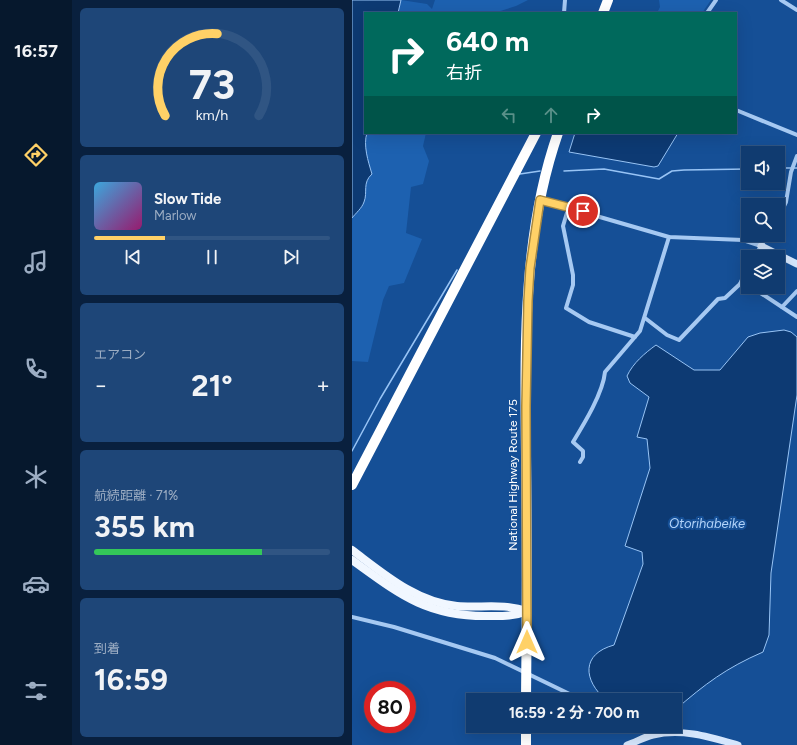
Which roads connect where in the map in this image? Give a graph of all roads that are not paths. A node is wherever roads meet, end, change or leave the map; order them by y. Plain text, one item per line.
1 (566, 0) edge
2 (608, 0) edge
3 (716, 0) edge
4 (781, 0) edge
5 (797, 10) edge
6 (564, 12) edge
7 (602, 12) edge
8 (708, 12) edge
9 (737, 110) edge
10 (535, 134) edge
11 (558, 134) edge
12 (797, 135) edge
13 (797, 156) edge
14 (540, 200) junction
15 (785, 204) edge
16 (569, 206) junction
17 (669, 237) junction
18 (764, 242) edge
19 (761, 246) junction
20 (758, 250) edge
21 (797, 264) edge
22 (740, 284) joint
23 (797, 290) edge
24 (782, 307) junction
25 (797, 317) edge
26 (645, 318) junction
27 (635, 337) junction
28 (580, 462) dead end
29 (352, 485) edge
30 (352, 550) edge
31 (352, 560) edge
32 (527, 610) junction
33 (352, 617) edge
34 (526, 673) junction
35 (526, 693) edge
36 (567, 693) edge
37 (526, 733) edge
38 (653, 735) joint
39 (526, 745) edge
40 (627, 745) edge
41 (738, 745) edge

1 - 6 street
2 - 7 highway
3 - 8 street
4 - 5 street
9 - 12 street
10 - 29 highway
11 - 14 highway, National Highway Route 175
13 - 15 street
14 - 16 street
14 - 32 highway, National Highway Route 175
16 - 17 street
16 - 27 street
17 - 19 street
17 - 26 street
18 - 19 street
19 - 20 street
19 - 21 main road
22 - 24 street
22 - 26 street
23 - 24 street
24 - 25 street
26 - 27 street
27 - 28 street
30 - 32 main road
31 - 32 main road
32 - 34 highway, National Highway Route 175
33 - 34 street
34 - 35 highway, National Highway Route 175
34 - 36 street
37 - 39 highway
38 - 40 main road
38 - 41 main road

